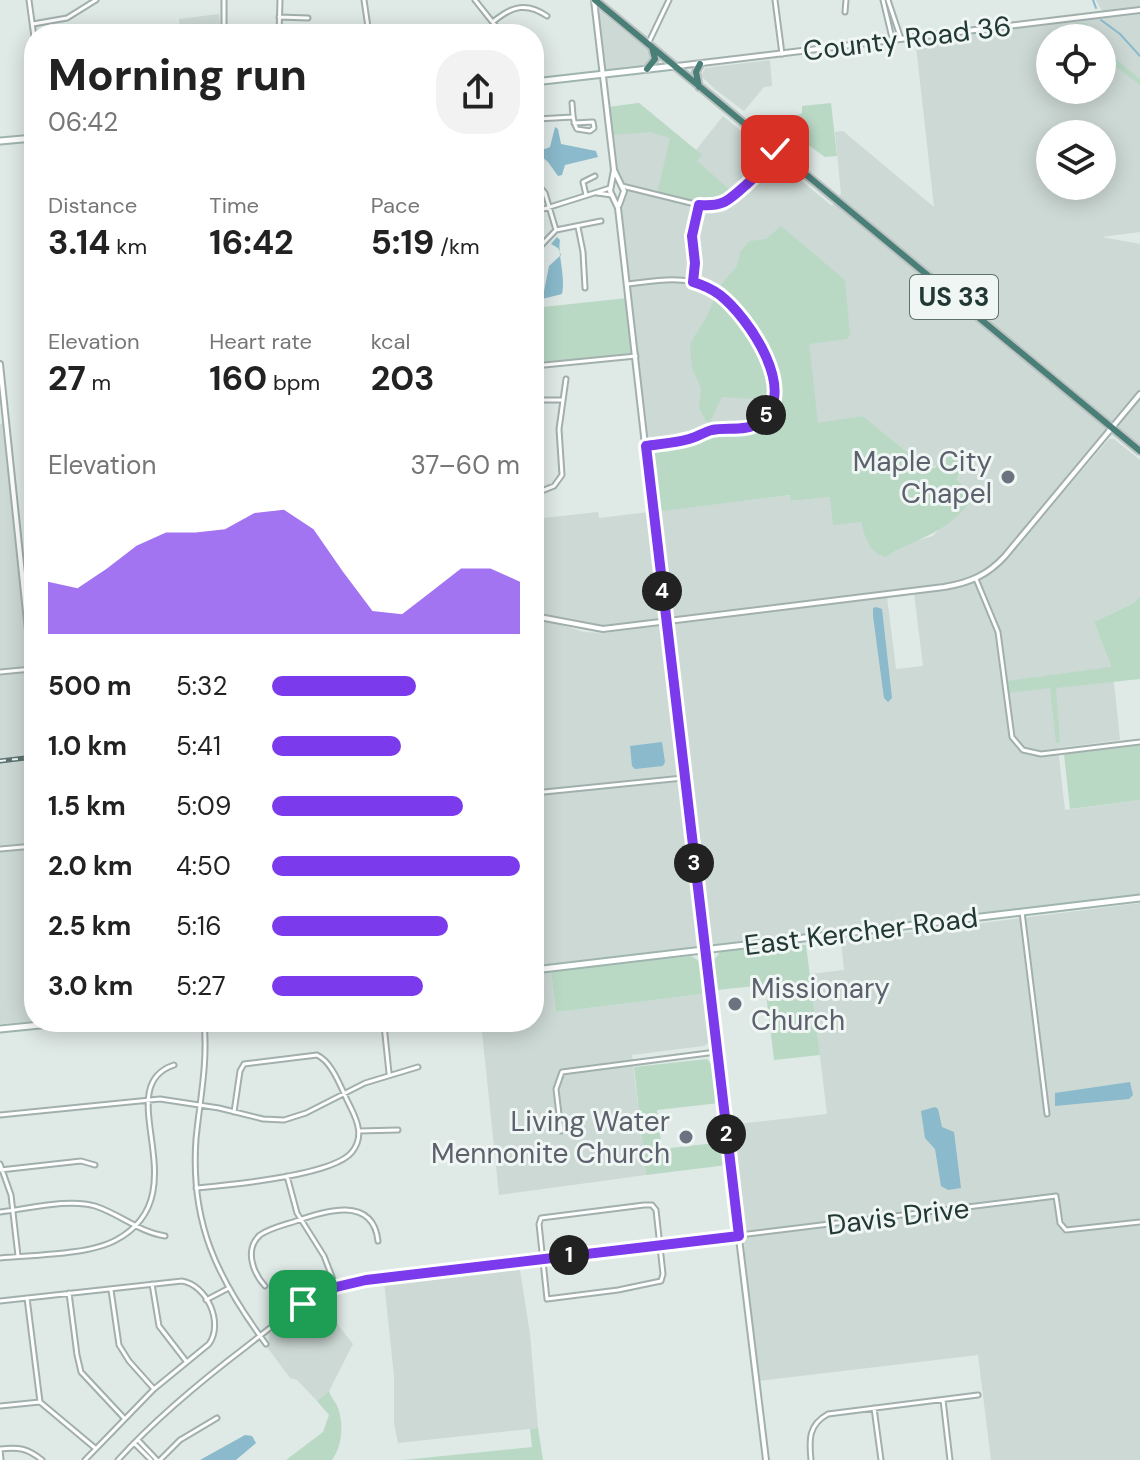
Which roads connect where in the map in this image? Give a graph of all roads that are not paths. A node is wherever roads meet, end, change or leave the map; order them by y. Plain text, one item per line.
1 (29, 0) edge
2 (96, 0) edge
3 (224, 0) edge
4 (280, 0) edge
5 (364, 0) edge
6 (475, 0) edge
7 (594, 0) edge
8 (669, 0) edge
9 (775, 0) edge
10 (846, 0) edge
11 (886, 0) edge
12 (1140, 10) edge
13 (845, 12) dead end
14 (547, 16) dead end
15 (279, 17) junction
16 (308, 18) dead end
17 (494, 21) junction
18 (33, 24) joint
19 (224, 24) edge
20 (279, 24) edge
21 (366, 24) edge
22 (496, 24) edge
23 (901, 39) junction
24 (892, 40) junction
25 (650, 46) junction
26 (782, 54) junction
27 (700, 64) junction
28 (675, 66) junction
29 (647, 69) junction
30 (603, 74) junction
31 (544, 81) edge
32 (699, 87) junction
33 (572, 103) dead end
34 (544, 119) edge
35 (24, 139) edge
36 (0, 141) edge
37 (775, 149) junction
38 (614, 170) junction
39 (595, 176) dead end
40 (622, 186) junction
41 (611, 187) junction
42 (637, 191) junction
43 (544, 192) edge
44 (597, 193) junction
45 (586, 195) junction
46 (622, 195) junction
47 (612, 196) junction
48 (699, 205) junction
49 (549, 206) junction
50 (544, 208) edge
51 (618, 208) junction
52 (601, 221) dead end
53 (578, 227) junction
54 (556, 230) junction
55 (544, 243) edge
56 (693, 282) junction
57 (628, 284) junction
58 (585, 288) dead end
59 (636, 356) junction
60 (0, 364) edge
61 (544, 365) edge
62 (566, 379) dead end
63 (1140, 394) edge
64 (544, 400) edge
65 (562, 400) junction
66 (1112, 427) junction
67 (646, 446) junction
68 (1140, 451) edge
69 (544, 491) edge
70 (976, 579) junction
71 (24, 586) edge
72 (544, 618) edge
73 (666, 621) junction
74 (24, 670) edge
75 (0, 672) edge
76 (1140, 742) edge
77 (683, 778) junction
78 (544, 792) edge
79 (24, 847) edge
80 (0, 849) edge
81 (1140, 898) edge
82 (1022, 912) junction
83 (704, 950) junction
84 (544, 969) edge
85 (24, 1027) edge
86 (0, 1029) edge
87 (205, 1032) edge
88 (385, 1032) edge
89 (716, 1052) junction
90 (174, 1065) dead end
91 (418, 1067) dead end
92 (389, 1074) junction
93 (343, 1093) junction
94 (148, 1100) junction
95 (201, 1104) junction
96 (234, 1112) junction
97 (1047, 1114) dead end
98 (0, 1115) edge
99 (398, 1130) dead end
100 (359, 1131) junction
101 (561, 1131) dead end
102 (95, 1165) dead end
103 (1, 1168) edge
104 (287, 1176) junction
105 (196, 1188) junction
106 (13, 1211) junction
107 (0, 1212) edge
108 (300, 1220) junction
109 (1140, 1222) edge
110 (135, 1226) junction
111 (165, 1236) dead end
112 (739, 1236) junction
113 (378, 1241) dead end
114 (660, 1245) junction
115 (18, 1256) junction
116 (0, 1258) edge
117 (542, 1259) junction
118 (152, 1284) junction
119 (265, 1286) dead end
120 (336, 1287) junction
121 (111, 1288) junction
122 (227, 1289) junction
123 (69, 1293) junction
124 (27, 1298) junction
125 (206, 1300) junction
126 (0, 1301) edge
127 (260, 1336) junction
128 (266, 1344) dead end
129 (186, 1361) junction
130 (154, 1389) junction
131 (978, 1395) dead end
132 (943, 1399) junction
133 (40, 1402) junction
134 (0, 1406) edge
135 (874, 1407) junction
136 (124, 1418) junction
137 (217, 1418) dead end
138 (135, 1441) junction
139 (95, 1448) junction
140 (0, 1449) edge
141 (1, 1460) edge
142 (42, 1460) edge
143 (85, 1460) edge
144 (118, 1460) edge
145 (151, 1460) edge
146 (158, 1460) edge
147 (766, 1460) edge
148 (811, 1460) edge
149 (881, 1460) edge
150 (950, 1460) edge

1 - 18 street
2 - 18 street
3 - 19 street
4 - 15 street
5 - 21 street
6 - 17 street
7 - 25 highway, US 33
7 - 30 street
8 - 25 street
9 - 26 street
10 - 13 street
11 - 23 street
11 - 24 street
12 - 23 street, County Road 36
14 - 17 street
15 - 16 street
15 - 20 street
17 - 22 street
23 - 24 street, County Road 36
24 - 26 street, County Road 36
25 - 28 highway, US 33
25 - 29 highway
26 - 27 street, County Road 36
27 - 28 street, County Road 36
27 - 32 highway
28 - 29 main road
28 - 32 highway, US 33
29 - 30 main road
30 - 31 main road
30 - 38 street
32 - 37 highway, US 33
33 - 34 street
35 - 36 main road
37 - 48 street
37 - 66 highway, US 33
38 - 40 street
38 - 41 street
39 - 45 street
40 - 41 street
40 - 42 street
40 - 46 street
41 - 44 street
41 - 47 street
42 - 46 street
42 - 48 street
43 - 49 street
44 - 45 street
44 - 47 street
45 - 49 street
46 - 47 street
46 - 51 street
47 - 51 street
48 - 56 street
49 - 50 street
49 - 54 street
51 - 57 street
52 - 53 street
53 - 54 street
53 - 58 street
54 - 55 street
56 - 57 street
56 - 67 street
57 - 59 street
59 - 61 street
59 - 67 street
60 - 71 street
62 - 65 street
63 - 66 street
64 - 65 street
65 - 69 street
66 - 68 highway, US 33
66 - 70 street
67 - 73 street
70 - 73 street
70 - 76 street
72 - 73 street
73 - 77 street
74 - 75 street
77 - 78 street
77 - 83 street
79 - 80 street
81 - 82 main road, East Kercher Road
82 - 83 main road, East Kercher Road
82 - 97 street
83 - 84 main road, East Kercher Road
83 - 89 street
85 - 86 main road
87 - 95 street
88 - 92 street
89 - 101 street
89 - 112 street
90 - 94 street
91 - 92 street
92 - 93 street
93 - 96 street
93 - 96 street
93 - 100 street
94 - 95 street
94 - 98 street
94 - 110 street
95 - 96 street
95 - 105 street
99 - 100 street
100 - 104 street
102 - 103 street
103 - 106 street
104 - 105 street
104 - 108 street
105 - 122 street
106 - 107 street
106 - 110 street
106 - 115 street
108 - 113 street
108 - 119 street
108 - 120 street
109 - 112 street, Davis Drive
110 - 111 street
110 - 115 street
112 - 114 street, Davis Drive
112 - 147 street
114 - 117 street, Davis Drive
114 - 117 street
114 - 117 street
115 - 116 street
117 - 120 street, Davis Drive
118 - 121 street
118 - 125 street
118 - 129 street
120 - 127 street, Davis Drive
121 - 123 street
121 - 130 street
122 - 125 street
122 - 127 street
123 - 124 street
123 - 136 street
124 - 126 street
124 - 133 street
125 - 129 street
127 - 128 street
127 - 138 street, Davis Drive
129 - 130 street
130 - 136 street
131 - 132 street
132 - 135 street
132 - 150 street
133 - 134 street
133 - 139 street
135 - 148 street
135 - 149 street
136 - 139 street
137 - 146 street
138 - 144 street, Davis Drive
138 - 145 street
138 - 146 street
139 - 143 street
140 - 141 street
140 - 142 street

